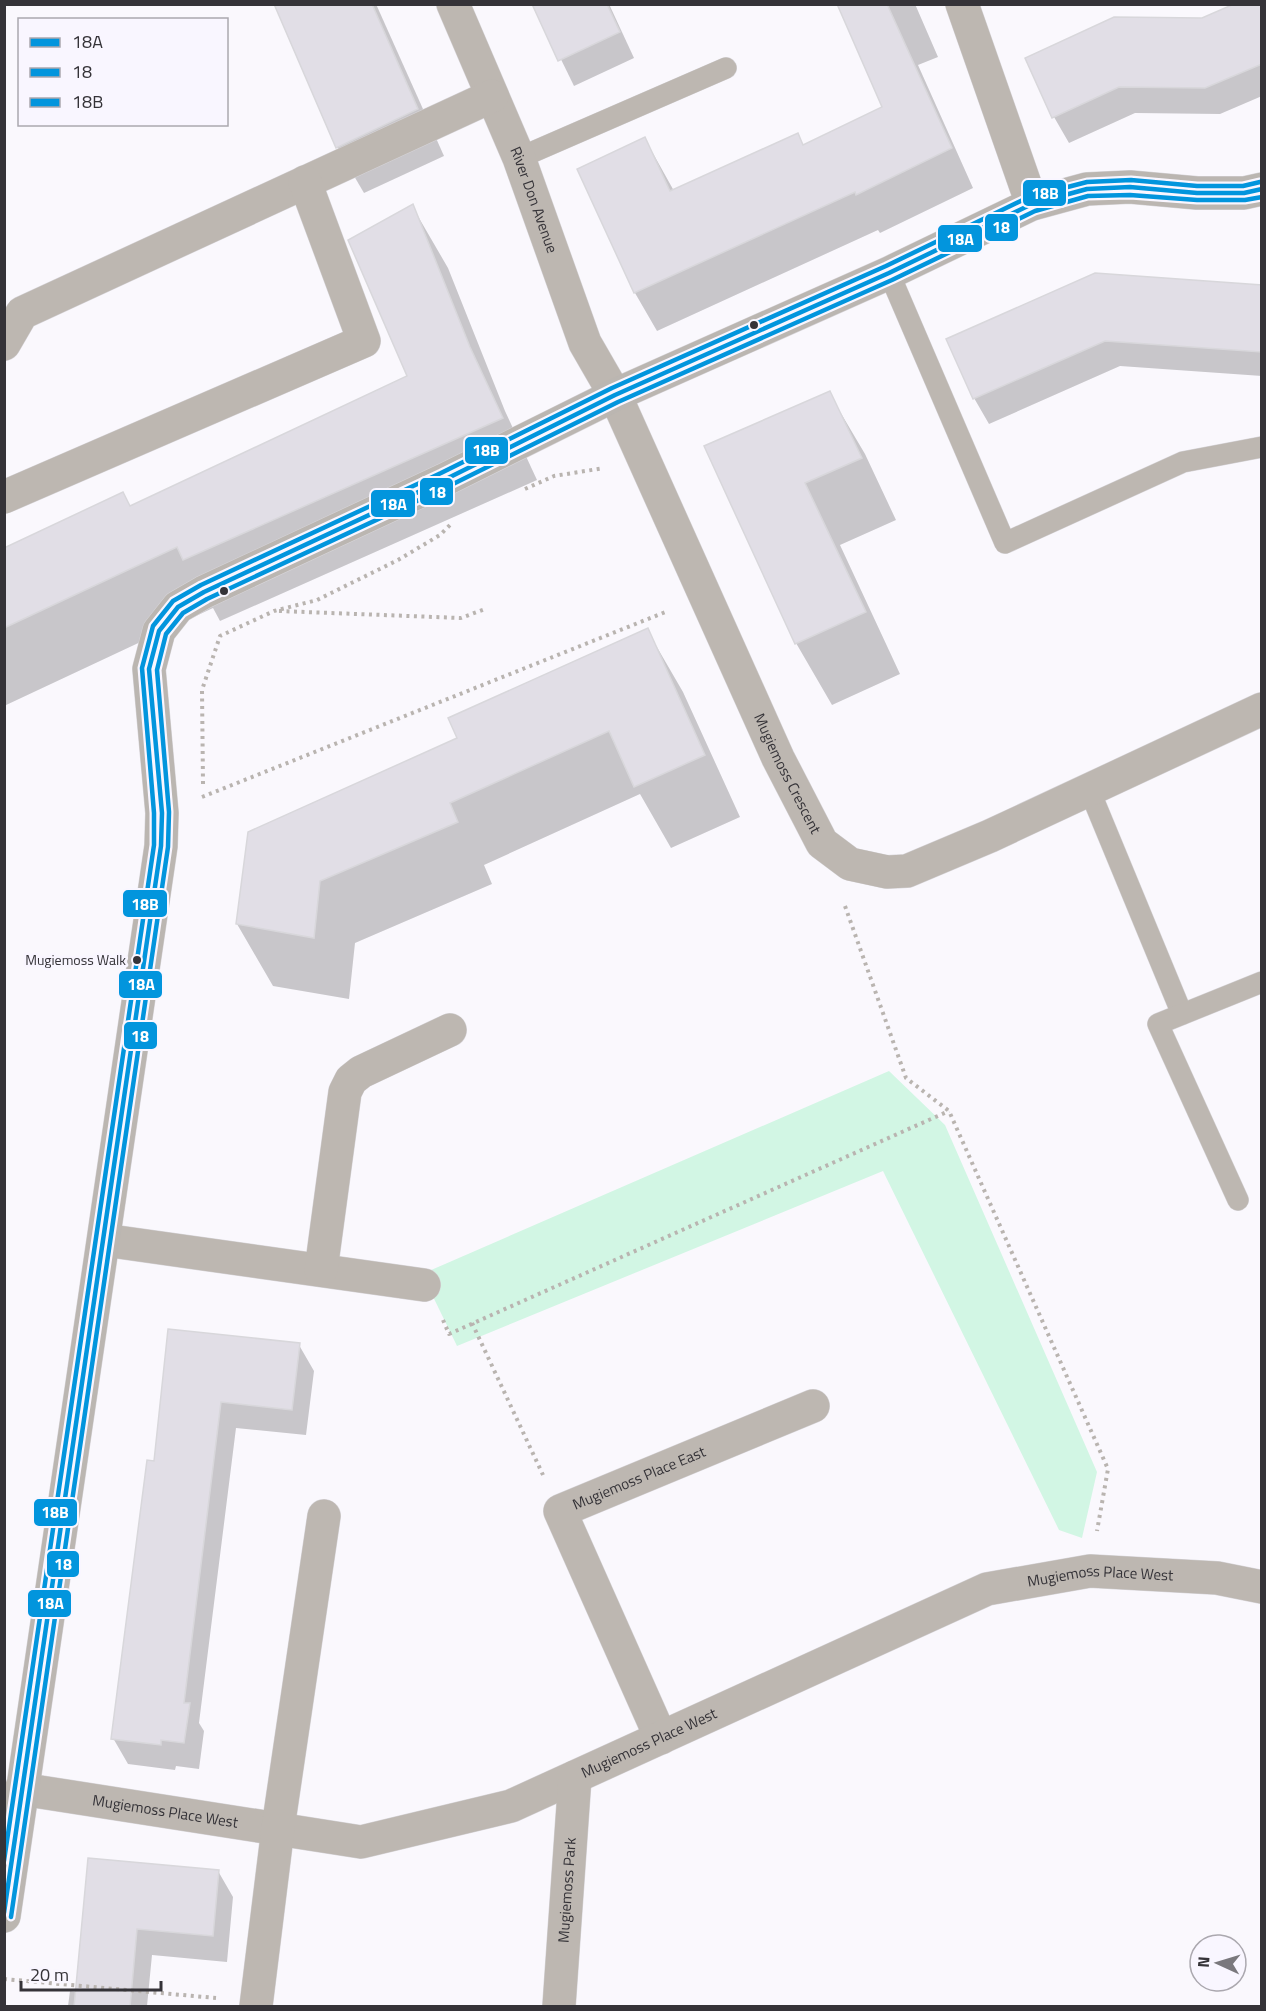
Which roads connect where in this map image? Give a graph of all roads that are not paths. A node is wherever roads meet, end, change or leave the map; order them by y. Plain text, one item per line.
1 (453, 4) edge
2 (963, 4) edge
3 (726, 68) dead end
4 (492, 96) junction
5 (519, 158) junction
6 (304, 182) junction
7 (1262, 189) edge
8 (1032, 204) junction
9 (890, 273) junction
10 (4, 344) edge
11 (615, 395) junction
12 (1262, 447) edge
13 (4, 497) edge
14 (1262, 709) edge
15 (1089, 789) junction
16 (1262, 982) edge
17 (1182, 1014) junction
18 (450, 1030) dead end
19 (1238, 1200) dead end
20 (104, 1240) junction
21 (321, 1270) junction
22 (424, 1285) road end
23 (813, 1406) dead end
24 (324, 1516) dead end
25 (1262, 1587) edge
26 (661, 1738) junction
27 (575, 1777) junction
28 (21, 1789) junction
29 (278, 1828) junction
30 (4, 1916) edge
31 (257, 2004) edge
32 (559, 2007) edge

1 - 4 street, River Don Avenue
2 - 8 street
3 - 5 lane
4 - 5 street, River Don Avenue
4 - 6 street
5 - 11 street, River Don Avenue
6 - 10 street
6 - 13 street
7 - 8 street
8 - 9 street
9 - 11 street
9 - 12 lane
11 - 15 street, Mugiemoss Crescent
11 - 20 street
14 - 15 street, Mugiemoss Crescent
15 - 17 lane
16 - 17 lane
17 - 19 lane
18 - 21 street
20 - 21 street
20 - 28 street
21 - 22 street
23 - 26 street, Mugiemoss Place East
24 - 29 street
25 - 26 street, Mugiemoss Place West
26 - 27 street, Mugiemoss Place West
27 - 29 street, Mugiemoss Place West
27 - 32 street, Mugiemoss Park
28 - 29 street, Mugiemoss Place West
28 - 30 street
29 - 31 street

